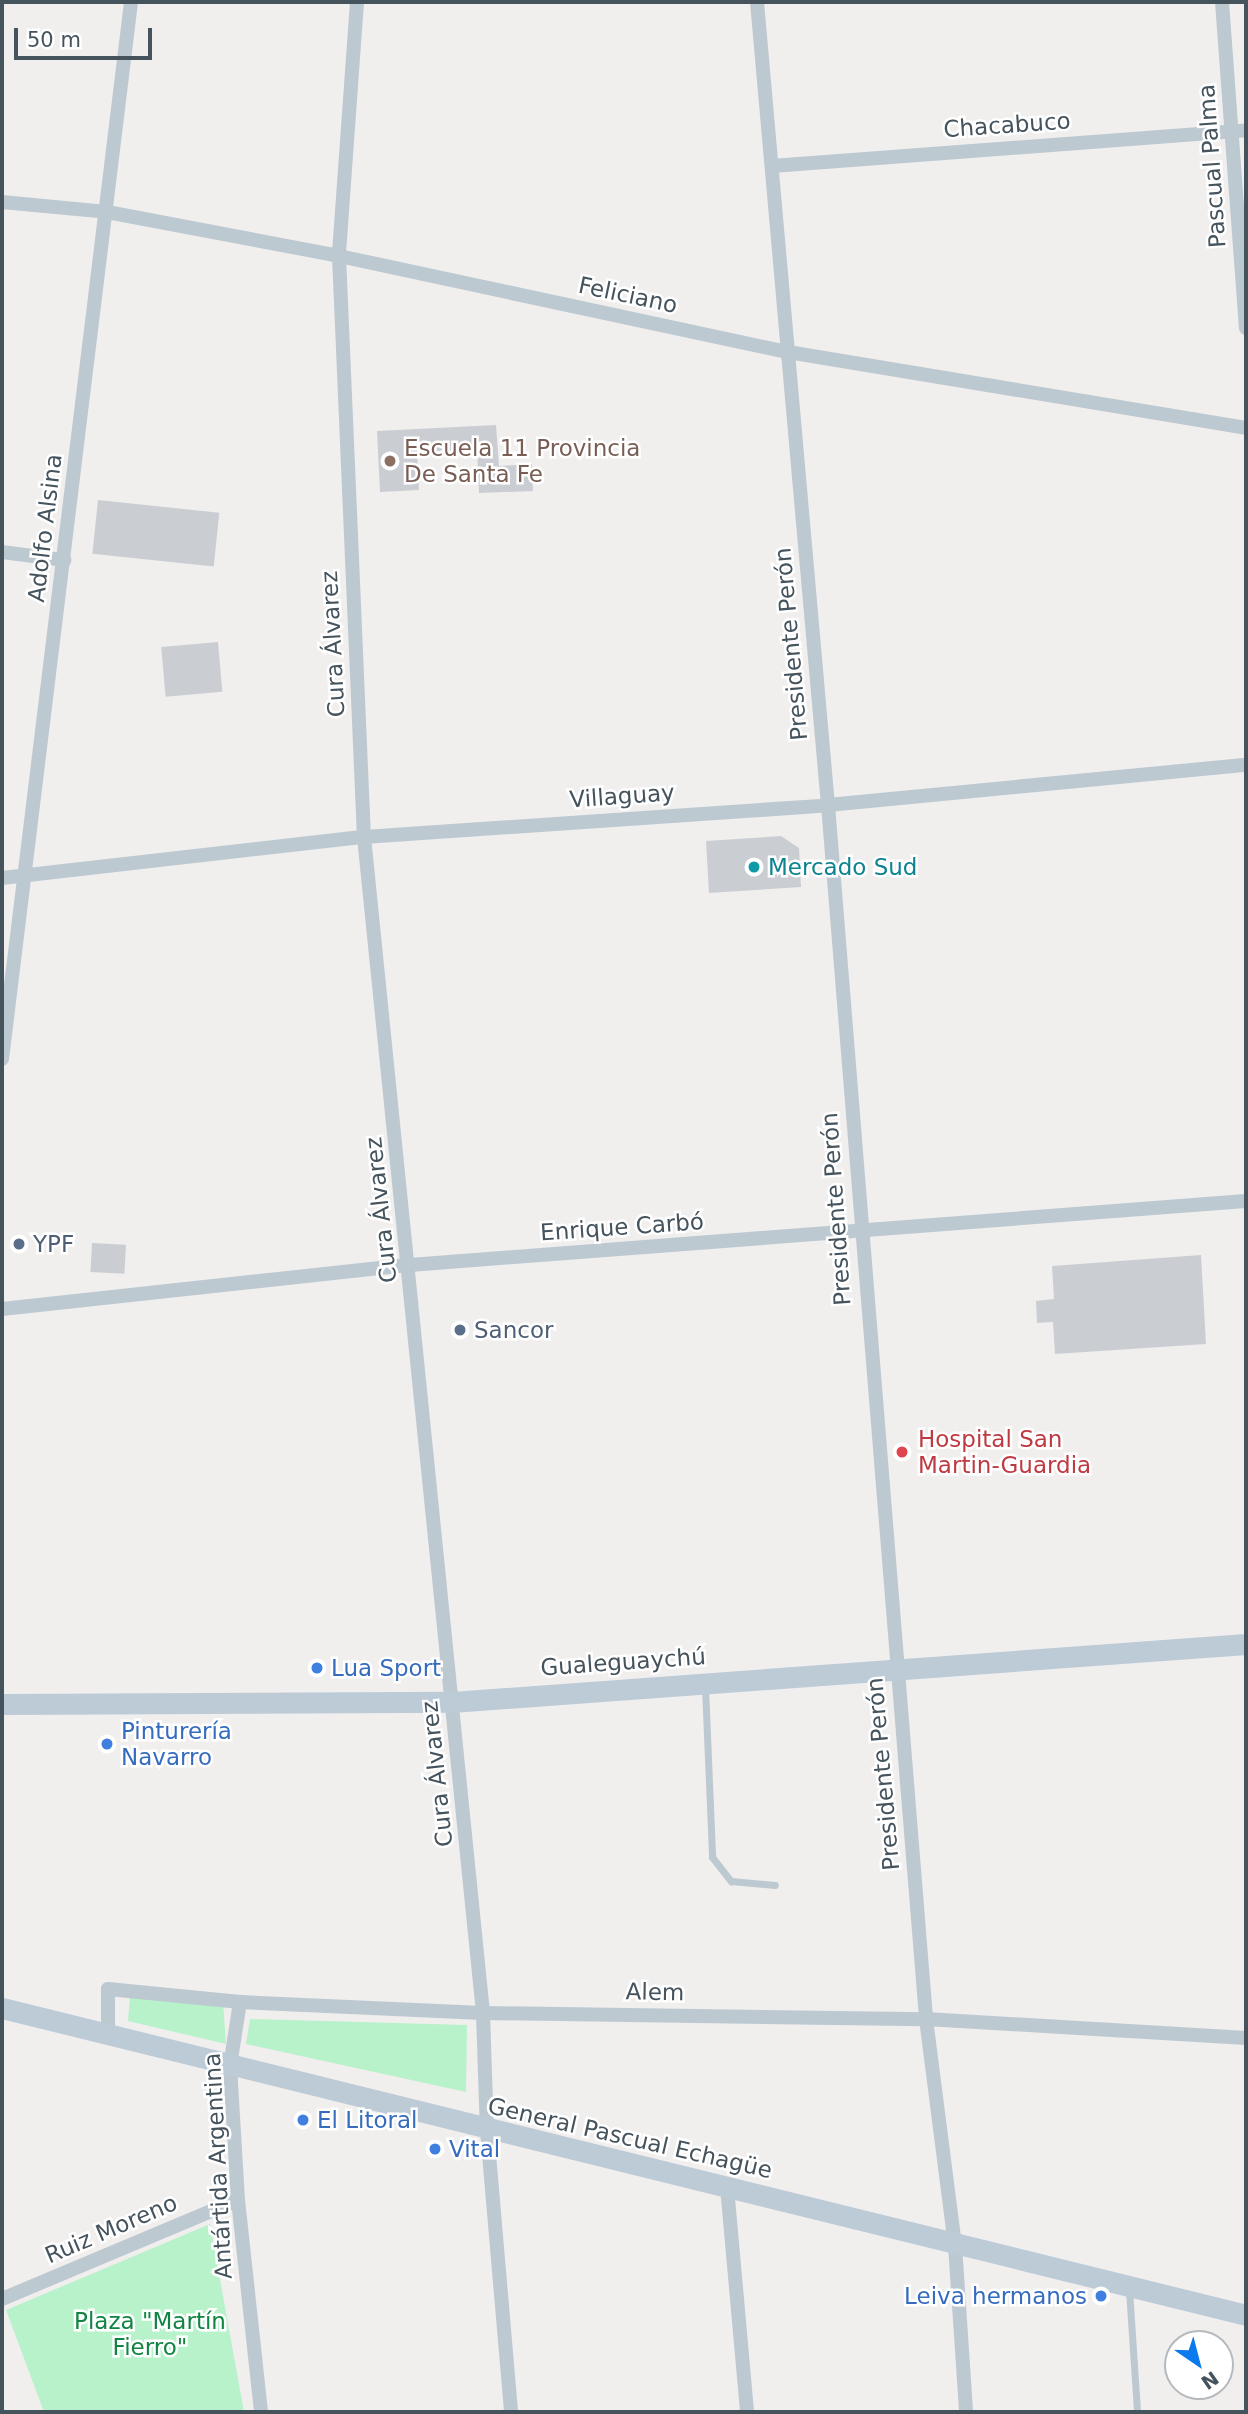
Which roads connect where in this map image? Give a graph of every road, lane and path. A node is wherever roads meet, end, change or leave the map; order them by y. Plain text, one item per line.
1 (131, 2) edge
2 (357, 2) edge
3 (757, 2) edge
4 (1222, 2) edge
5 (1240, 130) edge
6 (772, 166) junction
7 (2, 202) edge
8 (107, 212) junction
9 (339, 256) junction
10 (1246, 328) edge
11 (788, 352) junction
12 (1246, 429) edge
13 (2, 552) edge
14 (64, 560) junction
15 (1246, 765) edge
16 (828, 805) junction
17 (364, 837) junction
18 (24, 877) junction
19 (2, 878) edge
20 (2, 1059) edge
21 (1246, 1201) edge
22 (860, 1232) junction
23 (410, 1265) junction
24 (2, 1309) edge
25 (1246, 1644) edge
26 (897, 1668) junction
27 (704, 1682) junction
28 (452, 1702) junction
29 (2, 1704) edge
30 (775, 1885) dead end
31 (240, 2002) junction
32 (2, 2008) edge
33 (483, 2012) junction
34 (926, 2019) junction
35 (108, 2035) junction
36 (1246, 2038) edge
37 (230, 2066) junction
38 (487, 2131) junction
39 (727, 2187) junction
40 (238, 2200) junction
41 (955, 2245) junction
42 (1129, 2289) junction
43 (2, 2299) edge
44 (1246, 2315) edge
45 (261, 2412) edge
46 (511, 2412) edge
47 (747, 2412) edge
48 (966, 2412) edge
49 (1137, 2412) edge

1 - 8 street, Adolfo Alsina
2 - 9 street, Cura Álvarez
3 - 6 street, Presidente Perón
4 - 5 street, Pascual Palma
5 - 6 street, Chacabuco
5 - 10 street, Pascual Palma
6 - 11 street, Presidente Perón
7 - 8 street, Feliciano
8 - 9 street, Feliciano
8 - 14 street, Adolfo Alsina
9 - 11 street, Feliciano
9 - 17 street, Cura Álvarez
11 - 12 street, Feliciano
11 - 16 street, Presidente Perón
13 - 14 street
14 - 18 street, Adolfo Alsina
15 - 16 street, Villaguay
16 - 17 street, Villaguay
16 - 22 street, Presidente Perón
17 - 18 street, Villaguay
17 - 23 street, Cura Álvarez
18 - 19 street, Villaguay
18 - 20 street, Adolfo Alsina
21 - 22 street, Enrique Carbó
22 - 23 street, Enrique Carbó
22 - 26 street, Presidente Perón
23 - 24 street, Enrique Carbó
23 - 28 street, Cura Álvarez
25 - 26 street, Gualeguaychú
26 - 27 street, Gualeguaychú
26 - 34 street, Presidente Perón
27 - 28 street, Gualeguaychú
27 - 30 lane
28 - 29 street, Gualeguaychú
28 - 33 street, Cura Álvarez
31 - 33 street, Alem
31 - 35 street, Alem
31 - 37 street, Antártida Argentina
32 - 35 street, General Pascual Echagüe
33 - 34 street, Alem
33 - 38 street, Cura Álvarez
34 - 36 street, Alem
34 - 41 street, Presidente Perón
35 - 37 street, General Pascual Echagüe
37 - 38 street, General Pascual Echagüe
37 - 40 street, Antártida Argentina
38 - 39 street, General Pascual Echagüe
38 - 46 street, Cura Álvarez
39 - 41 street, General Pascual Echagüe
39 - 47 street
40 - 43 street, Ruiz Moreno
40 - 45 street, Antártida Argentina
41 - 42 street, General Pascual Echagüe
41 - 48 street, Presidente Perón
42 - 44 street, General Pascual Echagüe
42 - 49 lane

